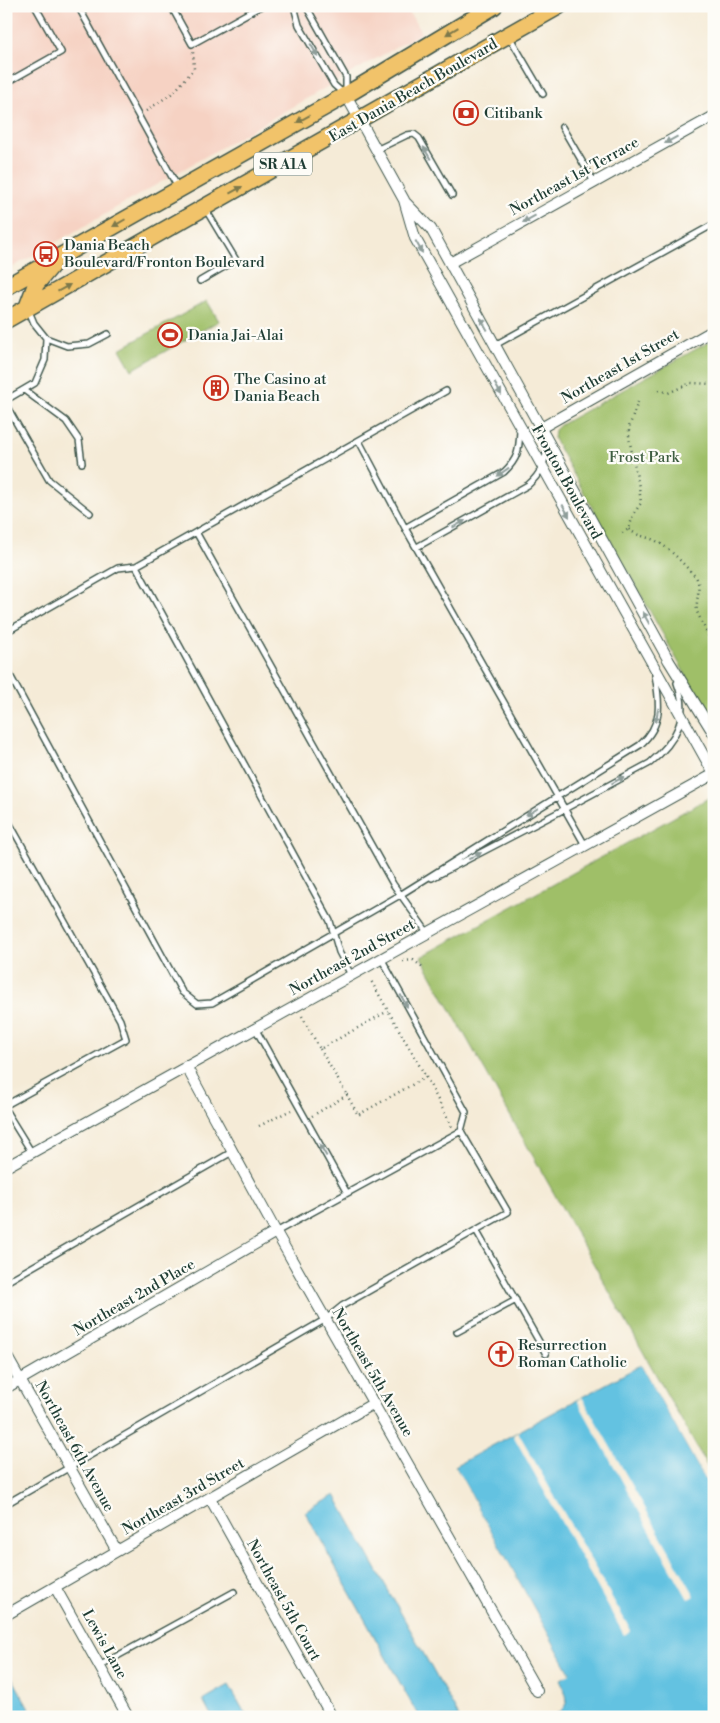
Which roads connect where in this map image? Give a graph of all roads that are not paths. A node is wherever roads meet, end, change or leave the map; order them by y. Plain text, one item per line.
1 (35, 6) edge
2 (78, 6) edge
3 (171, 6) edge
4 (261, 6) edge
5 (294, 6) edge
6 (306, 6) edge
7 (494, 6) edge
8 (559, 6) edge
9 (509, 35) junction
10 (6, 83) edge
11 (543, 94) dead end
12 (346, 95) junction
13 (714, 116) edge
14 (360, 120) junction
15 (562, 127) dead end
16 (376, 150) junction
17 (594, 183) junction
18 (179, 189) junction
19 (452, 195) dead end
20 (404, 200) junction
21 (205, 208) junction
22 (714, 224) edge
23 (58, 257) junction
24 (450, 263) junction
25 (200, 281) dead end
26 (6, 287) edge
27 (27, 308) junction
28 (6, 320) edge
29 (714, 330) edge
30 (108, 334) dead end
31 (46, 338) junction
32 (495, 345) junction
33 (24, 390) junction
34 (446, 391) dead end
35 (6, 400) edge
36 (6, 405) edge
37 (541, 428) junction
38 (520, 429) junction
39 (359, 441) junction
40 (548, 441) junction
41 (82, 463) dead end
42 (542, 468) junction
43 (90, 513) dead end
44 (406, 528) junction
45 (196, 532) junction
46 (417, 547) junction
47 (136, 566) junction
48 (6, 632) edge
49 (669, 661) junction
50 (654, 667) junction
51 (6, 668) edge
52 (682, 718) junction
53 (714, 734) edge
54 (714, 774) edge
55 (557, 796) junction
56 (565, 810) junction
57 (6, 817) edge
58 (584, 845) junction
59 (400, 895) junction
60 (427, 932) junction
61 (333, 934) junction
62 (381, 958) junction
63 (351, 975) junction
64 (255, 1028) junction
65 (186, 1066) junction
66 (6, 1105) edge
67 (6, 1111) edge
68 (461, 1131) junction
69 (233, 1152) junction
70 (32, 1153) junction
71 (6, 1167) edge
72 (347, 1193) junction
73 (476, 1230) junction
74 (276, 1232) junction
75 (6, 1282) edge
76 (516, 1300) junction
77 (326, 1319) junction
78 (457, 1332) dead end
79 (546, 1354) dead end
80 (6, 1355) edge
81 (20, 1380) junction
82 (6, 1388) edge
83 (374, 1403) junction
84 (70, 1467) junction
85 (210, 1498) junction
86 (6, 1504) edge
87 (117, 1551) junction
88 (55, 1587) junction
89 (234, 1592) dead end
90 (6, 1615) edge
91 (99, 1666) junction
92 (537, 1691) dead end
93 (128, 1717) edge
94 (332, 1717) edge

1 - 10 lane
2 - 18 lane
3 - 4 lane
5 -> 12 lane
6 - 12 lane
7 -> 12 main road, East Dania Beach Boulevard / SR A1A
8 - 9 main road, East Dania Beach Boulevard / SR A1A
9 - 11 lane
9 - 14 main road, East Dania Beach Boulevard / SR A1A
12 - 14 street, Fronton Boulevard
12 -> 18 main road, East Dania Beach Boulevard / SR A1A
13 -> 17 street, Northeast 1st Terrace
14 - 16 street, Fronton Boulevard
21 -> 14 main road, East Dania Beach Boulevard / SR A1A
15 - 17 lane
19 -> 16 lane
16 - 20 street, Fronton Boulevard
17 -> 24 street, Northeast 1st Terrace
18 -> 23 main road, East Dania Beach Boulevard / SR A1A
20 - 24 street, Fronton Boulevard
20 -> 38 street, Fronton Boulevard
21 - 25 lane
27 -> 21 main road, East Dania Beach Boulevard / SR A1A
22 - 32 lane
23 - 26 main road, East Dania Beach Boulevard / SR A1A
23 - 27 main road
32 -> 24 street, Fronton Boulevard
27 - 28 main road, East Dania Beach Boulevard / SR A1A
27 - 31 lane
29 - 37 street, Northeast 1st Street
30 - 31 lane
31 - 33 lane
32 - 37 street, Fronton Boulevard
33 - 35 lane
33 - 41 lane
34 - 39 lane
36 - 43 lane
37 - 40 street, Fronton Boulevard
38 - 42 street, Fronton Boulevard
38 -> 44 lane
39 - 44 lane
39 - 45 lane
40 - 42 lane
49 -> 40 street, Fronton Boulevard
46 -> 42 lane
42 -> 50 street, Fronton Boulevard
44 - 46 lane
45 - 47 lane
45 - 59 lane
46 - 55 lane
47 - 48 lane
47 - 61 lane
49 - 52 lane
49 - 53 street, Fronton Boulevard
50 - 52 street, Fronton Boulevard
50 -> 55 lane
51 - 61 lane
52 - 54 street, Fronton Boulevard
56 -> 52 lane
54 - 58 street, Northeast 2nd Street
55 - 56 lane
55 -> 59 lane
56 - 58 lane
59 -> 56 lane
57 - 66 lane
58 - 60 street, Northeast 2nd Street
59 - 60 lane
59 - 61 lane
60 - 62 street, Northeast 2nd Street
61 - 63 lane
62 - 63 street, Northeast 2nd Street
62 -> 68 lane
63 - 64 street, Northeast 2nd Street
64 - 65 street, Northeast 2nd Street
72 -> 64 lane
65 - 69 street, Northeast 5th Avenue
65 - 70 street, Northeast 2nd Street
67 - 70 lane
68 - 72 lane
68 - 73 lane
69 - 74 street, Northeast 5th Avenue
69 - 75 lane
70 - 71 street, Northeast 2nd Street
72 - 74 lane
73 - 76 lane
73 - 77 lane
74 - 77 street, Northeast 5th Avenue
74 - 81 street, Northeast 2nd Place
76 - 78 lane
76 - 79 lane
77 - 83 street, Northeast 5th Avenue
77 - 84 lane
80 - 81 street, Northeast 6th Avenue
81 - 82 street, Northeast 2nd Place
81 - 84 street, Northeast 6th Avenue
83 - 85 street, Northeast 3rd Street
83 - 92 street, Northeast 5th Avenue
84 - 86 lane
84 - 87 street, Northeast 6th Avenue
85 - 87 street, Northeast 3rd Street
85 - 94 street, Northeast 5th Court
87 - 88 street, Northeast 3rd Street
88 - 90 street, Northeast 3rd Street
88 - 91 street, Lewis Lane
89 - 91 lane
91 - 93 street, Lewis Lane

